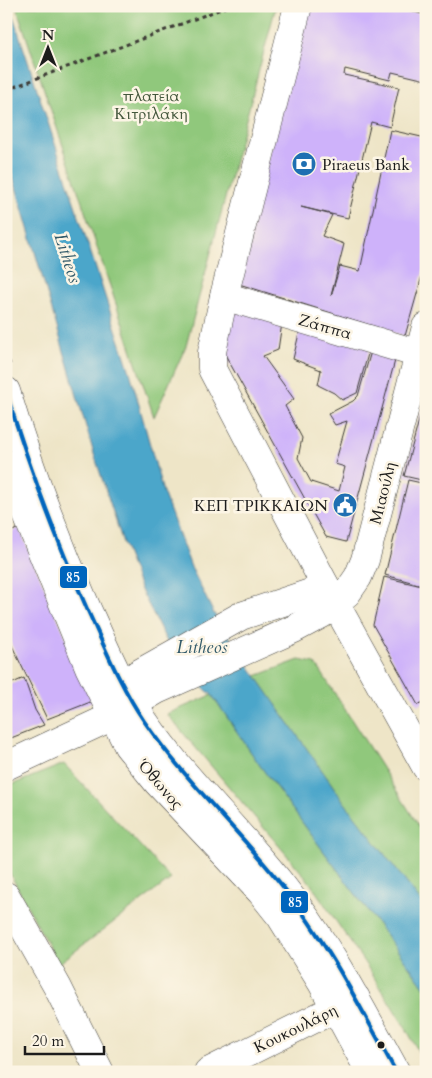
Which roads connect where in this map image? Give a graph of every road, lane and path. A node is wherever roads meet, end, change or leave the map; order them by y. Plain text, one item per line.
1 (229, 6) edge
2 (298, 6) edge
3 (6, 90) edge
4 (224, 296) junction
5 (426, 327) edge
6 (6, 354) edge
7 (422, 355) edge
8 (9, 381) edge
9 (6, 464) edge
10 (330, 594) junction
11 (152, 679) junction
12 (123, 703) junction
13 (6, 766) edge
14 (426, 767) edge
15 (6, 896) edge
16 (346, 1003) junction
17 (100, 1072) edge
18 (208, 1072) edge
19 (370, 1072) edge
20 (396, 1072) edge

1 - 3 path
2 - 4 street
4 - 7 street, Ζάππα
4 - 10 street
5 - 7 street, Μιαούλη
6 - 8 path
7 - 10 street, Μιαούλη
8 - 12 street
9 - 12 street
10 - 11 street
10 - 11 street, Μιαούλη
10 - 14 street
11 - 12 street
12 - 13 street
12 - 16 street
15 - 17 street
16 - 18 street, Κουκουλάρη
16 - 19 street
16 - 20 street

